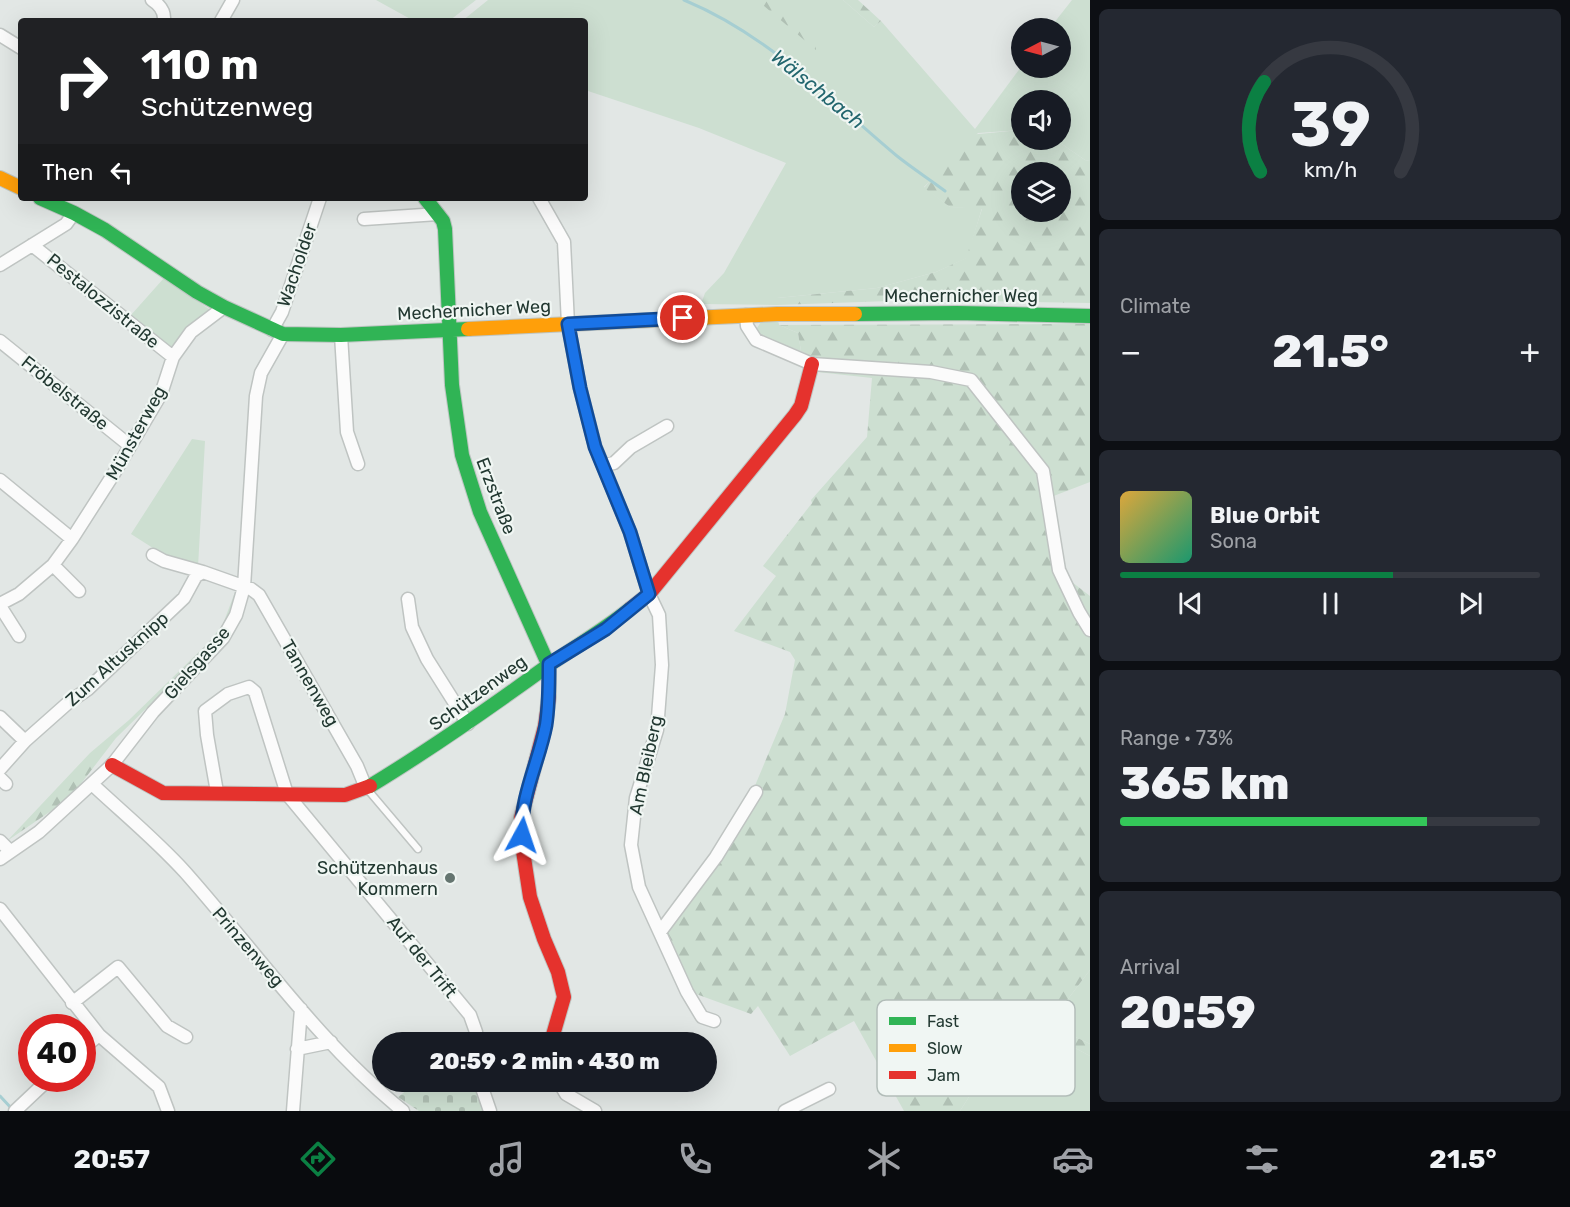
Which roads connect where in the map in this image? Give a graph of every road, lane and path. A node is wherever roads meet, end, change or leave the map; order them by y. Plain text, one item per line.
1 (152, 0) edge
2 (233, 0) edge
3 (164, 18) edge
4 (223, 18) edge
5 (0, 35) edge
6 (18, 46) edge
7 (0, 178) edge
8 (18, 187) edge
9 (319, 201) edge
10 (427, 201) edge
11 (541, 201) edge
12 (61, 202) edge
13 (74, 213) junction
14 (438, 214) junction
15 (364, 219) dead end
16 (32, 245) junction
17 (0, 265) edge
18 (224, 308) junction
19 (746, 315) junction
20 (1090, 316) edge
21 (568, 324) junction
22 (450, 330) junction
23 (278, 332) junction
24 (341, 335) junction
25 (0, 341) edge
26 (173, 357) junction
27 (812, 364) junction
28 (667, 426) dead end
29 (129, 445) junction
30 (358, 464) dead end
31 (604, 465) junction
32 (0, 480) edge
33 (72, 538) junction
34 (153, 555) dead end
35 (53, 565) junction
36 (202, 572) junction
37 (244, 587) junction
38 (80, 591) dead end
39 (649, 594) junction
40 (408, 599) dead end
41 (0, 605) edge
42 (1090, 630) edge
43 (19, 636) dead end
44 (549, 664) junction
45 (0, 717) edge
46 (468, 724) junction
47 (25, 741) junction
48 (112, 765) junction
49 (0, 770) edge
50 (92, 784) junction
51 (366, 788) junction
52 (218, 792) junction
53 (756, 792) dead end
54 (286, 794) junction
55 (0, 842) edge
56 (418, 849) dead end
57 (5, 855) edge
58 (0, 909) edge
59 (660, 932) junction
60 (72, 1003) junction
61 (301, 1008) junction
62 (714, 1021) dead end
63 (476, 1032) edge
64 (553, 1032) edge
65 (99, 1035) junction
66 (96, 1037) edge
67 (186, 1037) dead end
68 (331, 1042) junction
69 (297, 1049) junction
70 (829, 1089) dead end
71 (36, 1092) edge
72 (483, 1092) edge
73 (565, 1092) edge
74 (386, 1098) junction
75 (20, 1109) edge
76 (168, 1111) edge
77 (293, 1111) edge
78 (392, 1111) edge
79 (403, 1111) edge
80 (490, 1111) edge
81 (595, 1111) edge
82 (785, 1111) edge

1 - 3 street
2 - 4 street
5 - 6 street
7 - 8 street
9 - 23 street, Wacholder
10 - 14 street
11 - 21 street, Am Bleiberg
12 - 13 street, Mechernicher Weg
13 - 16 street
13 - 18 street, Mechernicher Weg
14 - 15 street
14 - 22 street, Erzstraße
16 - 17 street
16 - 26 street, Pestalozzistraße
18 - 23 street, Mechernicher Weg
18 - 26 street, Münsterweg
19 - 20 street, Mechernicher Weg
19 - 21 street, Mechernicher Weg
19 - 27 street
21 - 22 street, Mechernicher Weg
21 - 31 street, Am Bleiberg
22 - 24 street, Mechernicher Weg
22 - 44 street, Erzstraße
23 - 24 street, Mechernicher Weg
23 - 37 street, Gielsgasse
24 - 30 street
25 - 29 street, Fröbelstraße
26 - 29 street, Münsterweg
27 - 39 street, Schützenweg
27 - 42 street
28 - 31 street
29 - 33 street, Münsterweg
31 - 39 street, Am Bleiberg
32 - 33 street
33 - 35 street, Münsterweg
34 - 36 street
35 - 38 street
35 - 41 street, Münsterweg
36 - 37 street
36 - 47 street, Zum Altusknipp
37 - 48 street, Gielsgasse
37 - 51 street, Tannenweg
39 - 44 street, Schützenweg
39 - 59 street, Am Bleiberg
40 - 46 street
41 - 43 street, Münsterweg
44 - 46 street, Schützenweg
44 - 64 street
45 - 47 street
46 - 51 street, Schützenweg
47 - 49 street, Zum Altusknipp
48 - 50 street, Gielsgasse
48 - 52 street, Schützenweg
50 - 57 street, Gielsgasse
50 - 61 street, Prinzenweg
51 - 54 street, Schützenweg
51 - 56 lane
52 - 54 street, Schützenweg
52 - 54 street
53 - 59 street
54 - 63 street, Auf der Trift
55 - 57 street
58 - 60 street
59 - 62 street, Am Bleiberg
60 - 65 street
60 - 67 street
61 - 68 street, Prinzenweg
61 - 69 street
65 - 66 street
65 - 76 street
68 - 69 street
68 - 74 street, Prinzenweg
69 - 77 street
70 - 82 street
71 - 75 street
72 - 80 street
73 - 81 street
74 - 78 street
74 - 79 street, Prinzenweg

